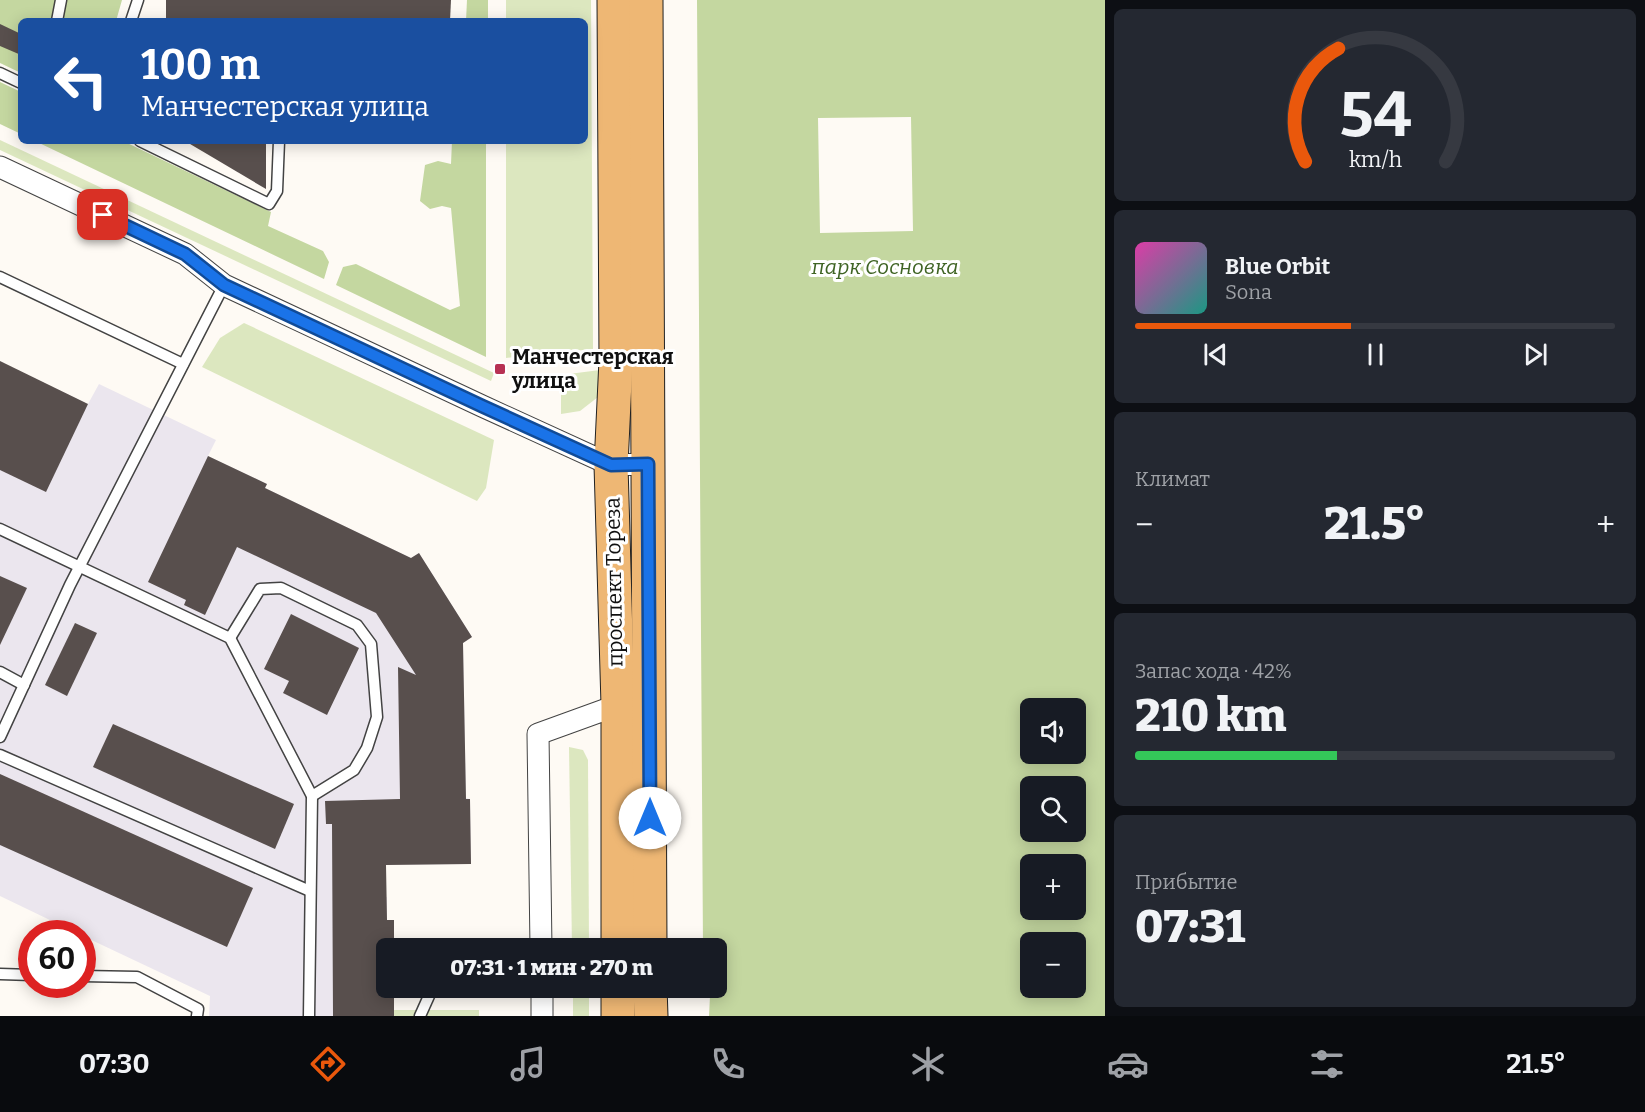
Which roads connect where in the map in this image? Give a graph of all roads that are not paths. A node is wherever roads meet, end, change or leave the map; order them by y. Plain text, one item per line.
1 (61, 0) edge
2 (138, 0) edge
3 (614, 0) edge
4 (646, 0) edge
5 (58, 18) edge
6 (132, 18) edge
7 (0, 73) edge
8 (18, 82) edge
9 (146, 144) edge
10 (279, 144) edge
11 (0, 167) edge
12 (0, 277) edge
13 (224, 285) junction
14 (183, 364) junction
15 (648, 464) junction
16 (611, 465) junction
17 (0, 529) edge
18 (80, 566) junction
19 (230, 638) junction
20 (0, 672) edge
21 (24, 685) junction
22 (618, 705) junction
23 (0, 737) edge
24 (0, 755) edge
25 (312, 796) junction
26 (310, 891) junction
27 (541, 938) edge
28 (618, 938) edge
29 (650, 938) edge
30 (0, 974) edge
31 (18, 975) edge
32 (96, 976) edge
33 (428, 998) edge
34 (542, 998) edge
35 (618, 998) edge
36 (650, 998) edge
37 (198, 1016) edge
38 (309, 1016) edge
39 (420, 1016) edge
40 (542, 1016) edge
41 (618, 1016) edge
42 (651, 1016) edge

1 - 5 lane
2 - 6 lane
3 - 16 main road, проспект Тореза
4 - 15 main road, проспект Тореза
7 - 8 lane
9 - 10 lane
11 - 13 street
12 - 14 lane
13 - 14 lane
13 - 16 street
14 - 18 lane
15 - 16 street
15 - 29 main road, проспект Тореза
16 - 22 main road, проспект Тореза
17 - 18 lane
18 - 19 lane
18 - 21 lane
19 - 25 lane
19 - 25 lane
20 - 21 lane
21 - 23 lane
22 - 27 street
22 - 28 main road, проспект Тореза
24 - 26 lane
25 - 26 lane
26 - 38 lane
30 - 31 lane
32 - 37 lane
33 - 39 lane
34 - 40 street
35 - 41 main road
36 - 42 main road

